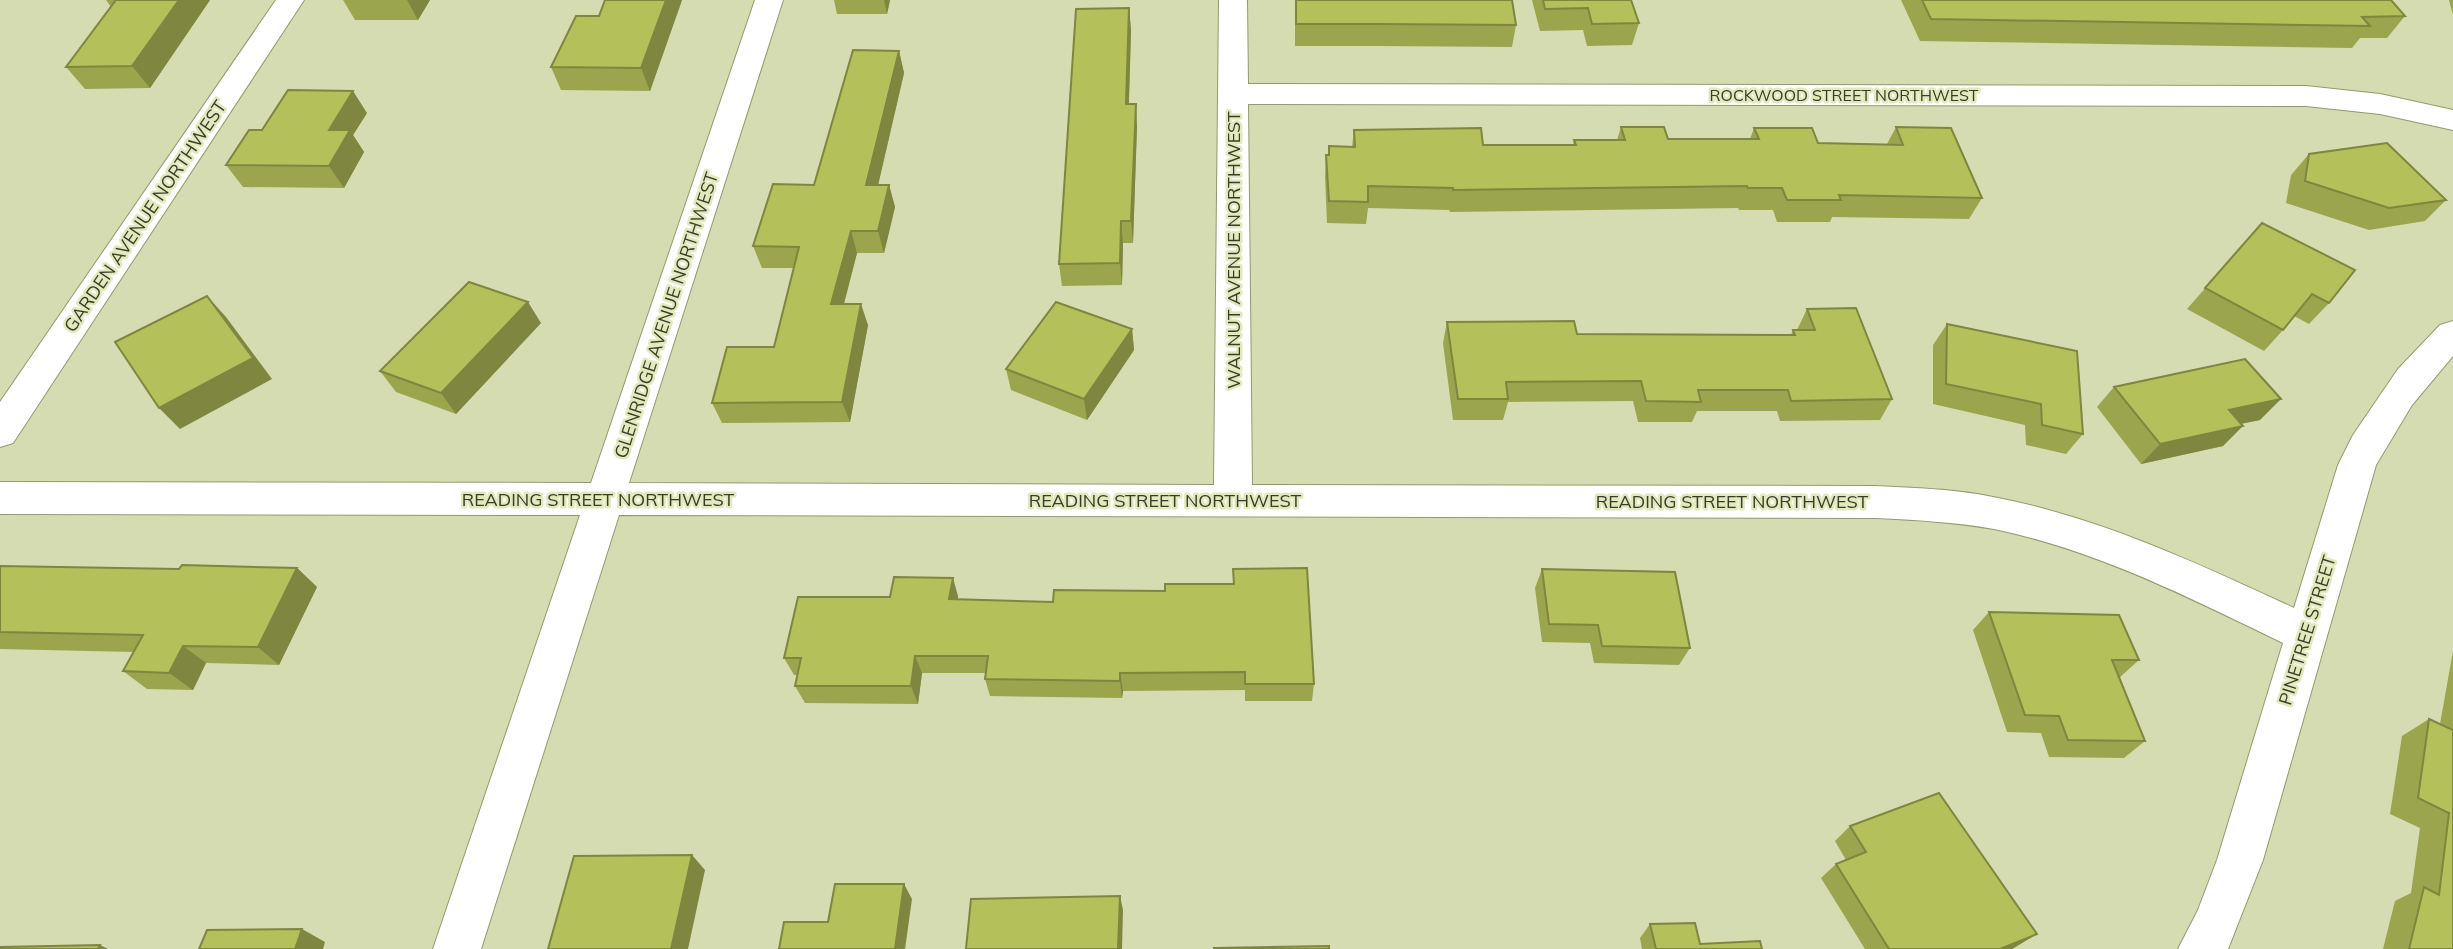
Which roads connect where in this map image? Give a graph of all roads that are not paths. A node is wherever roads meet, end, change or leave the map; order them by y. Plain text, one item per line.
1 (290, 0) edge
2 (769, 0) edge
3 (1233, 0) edge
4 (1233, 94) junction
5 (2453, 120) edge
6 (2453, 334) edge
7 (0, 432) edge
8 (0, 498) edge
9 (605, 499) junction
10 (1233, 500) junction
11 (2306, 634) junction
12 (457, 949) edge
13 (2202, 949) edge

1 - 7 street, GARDEN AVENUE NORTHWEST
2 - 9 street, GLENRIDGE AVENUE NORTHWEST
3 - 4 street, WALNUT AVENUE NORTHWEST
4 - 5 street, ROCKWOOD STREET NORTHWEST
4 - 10 street, WALNUT AVENUE NORTHWEST
6 - 11 street, PINETREE STREET
8 - 9 street, READING STREET NORTHWEST
9 - 10 street, READING STREET NORTHWEST
9 - 12 street, GLENRIDGE AVENUE NORTHWEST
10 - 11 street, READING STREET NORTHWEST
11 - 13 street, PINETREE STREET

